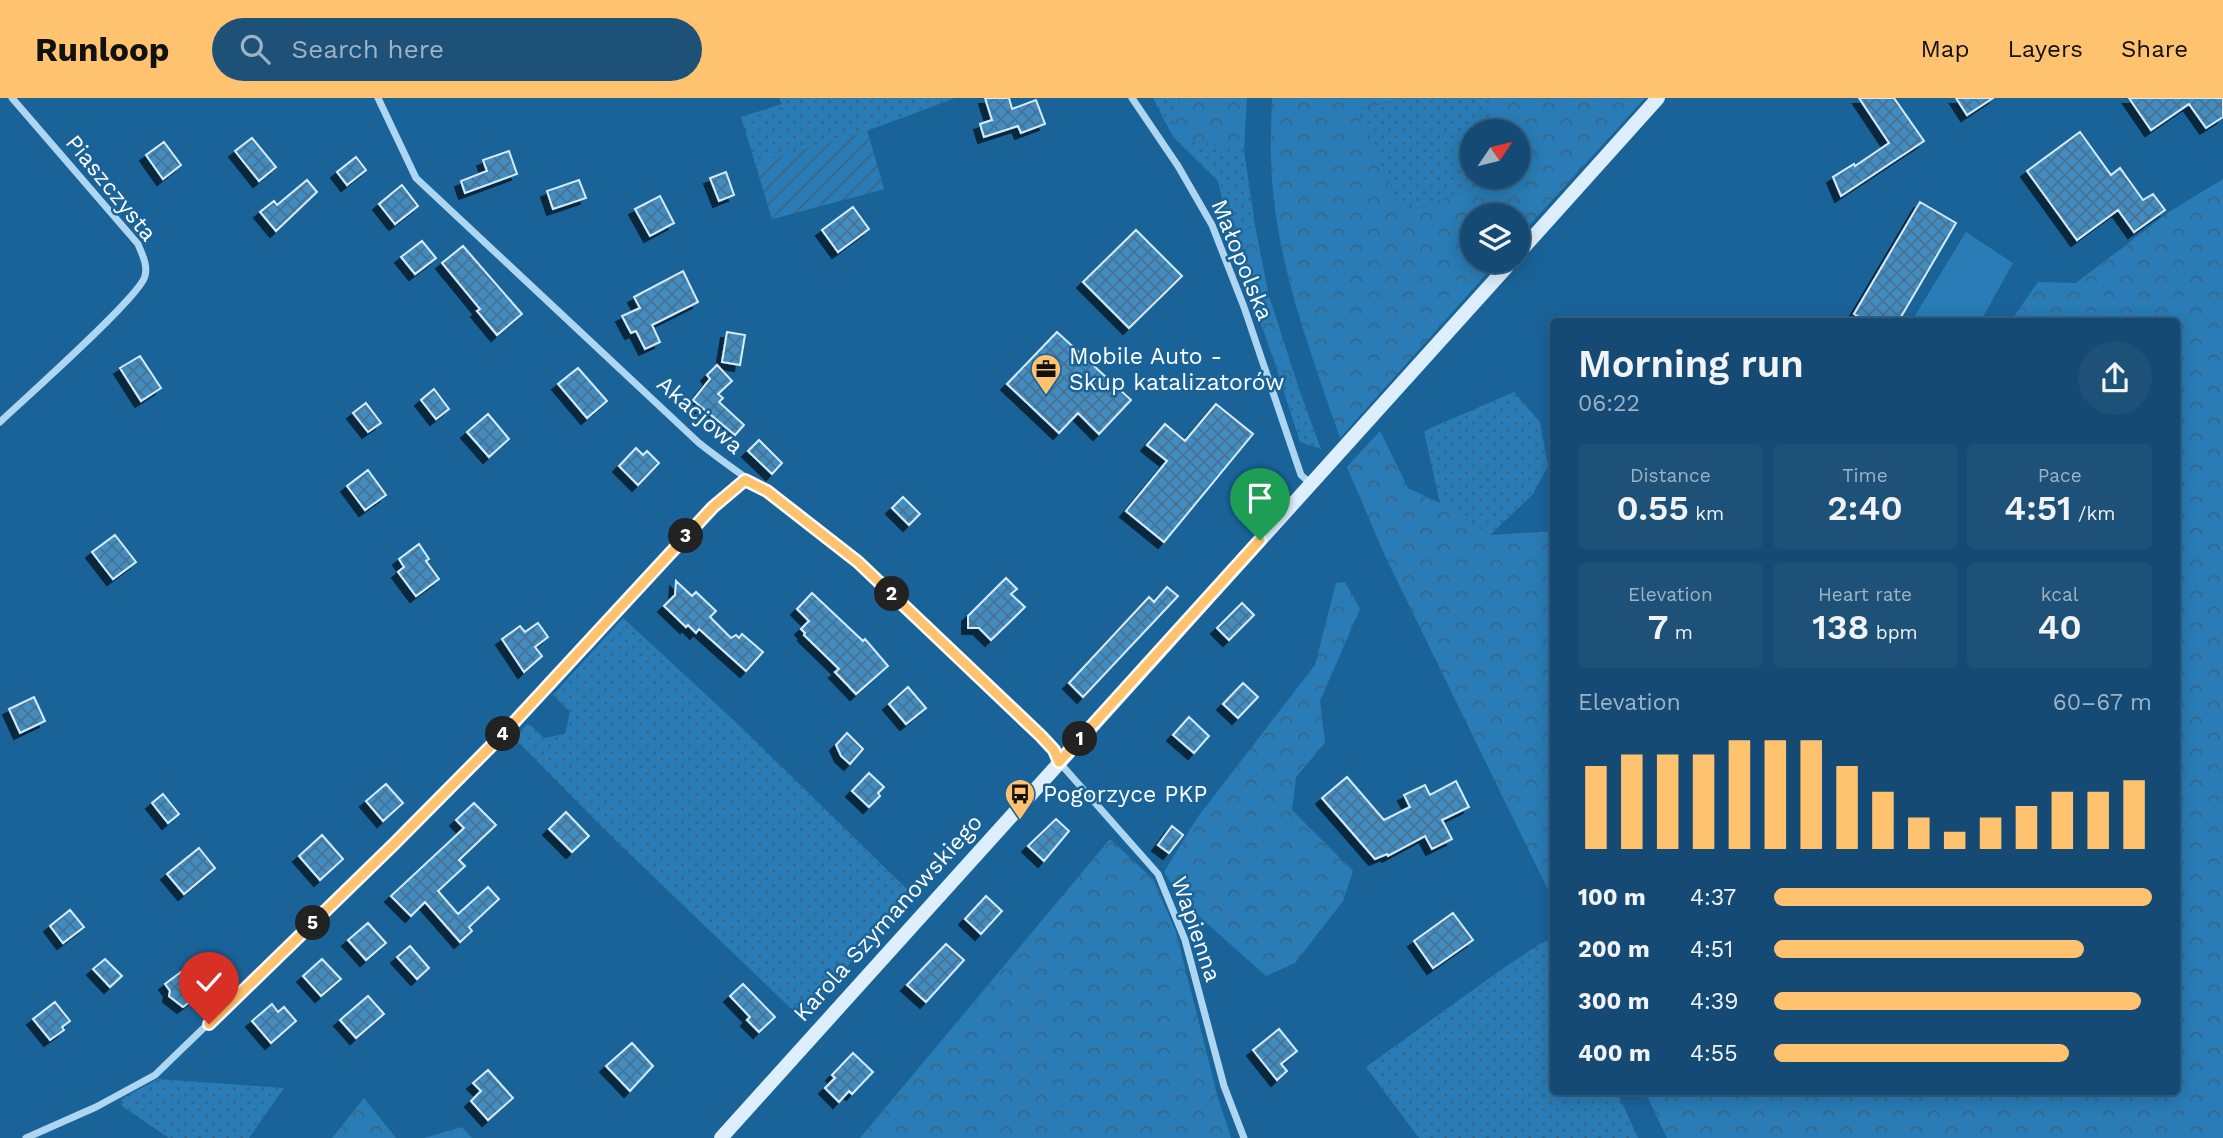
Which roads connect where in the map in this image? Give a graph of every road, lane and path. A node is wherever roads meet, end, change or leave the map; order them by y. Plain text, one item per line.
1 (12, 98) edge
2 (378, 98) edge
3 (1132, 98) edge
4 (1658, 98) edge
5 (1530, 241) edge
6 (1502, 273) edge
7 (0, 422) edge
8 (745, 480) junction
9 (1311, 484) junction
10 (1059, 762) junction
11 (26, 1138) edge
12 (721, 1138) edge
13 (1244, 1138) edge

1 - 7 street, Piaszczysta
2 - 8 street, Akacjowa
3 - 9 street, Małopolska
4 - 5 street
6 - 9 street, Karola Szymanowskiego
8 - 10 street, Akacjowa
8 - 11 street
9 - 10 street, Karola Szymanowskiego
10 - 12 street, Karola Szymanowskiego
10 - 13 street, Wapienna

